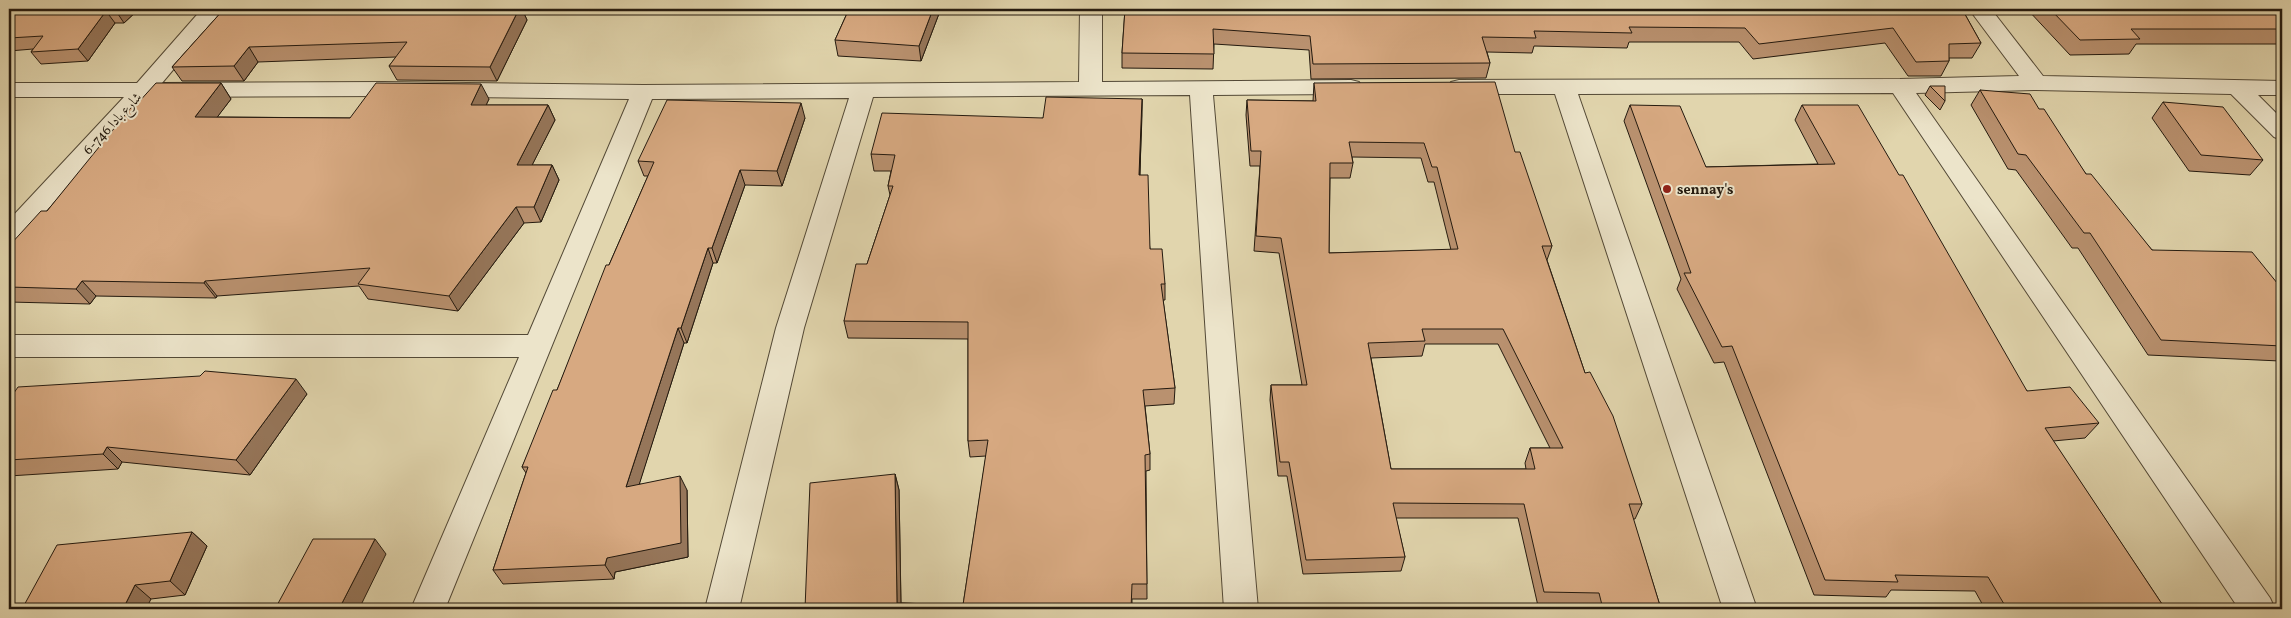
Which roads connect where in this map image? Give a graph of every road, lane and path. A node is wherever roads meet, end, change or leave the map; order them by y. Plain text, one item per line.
1 (213, 9) edge
2 (1092, 9) edge
3 (1980, 9) edge
4 (2036, 82) junction
5 (1900, 86) junction
6 (1371, 87) edge
7 (1439, 87) edge
8 (1564, 87) junction
9 (144, 88) junction
10 (1090, 88) junction
11 (2282, 88) edge
12 (2239, 89) junction
13 (9, 90) edge
14 (1201, 90) junction
15 (862, 91) junction
16 (643, 92) junction
17 (2282, 132) edge
18 (9, 236) edge
19 (9, 346) edge
20 (537, 346) junction
21 (428, 609) edge
22 (722, 609) edge
23 (1241, 609) edge
24 (1740, 609) edge
25 (2258, 609) edge

1 - 9 street, شارع بادا 746-6
2 - 10 street
3 - 4 street
4 - 5 street
4 - 12 street
5 - 8 street
5 - 25 street
6 - 14 street
7 - 8 street
8 - 24 street
9 - 13 street
9 - 16 street
9 - 18 street, شارع بادا 746-6
10 - 14 street
10 - 15 street
11 - 12 street
12 - 17 street
14 - 23 street
15 - 16 street
15 - 22 street
16 - 20 street
19 - 20 street
20 - 21 street

